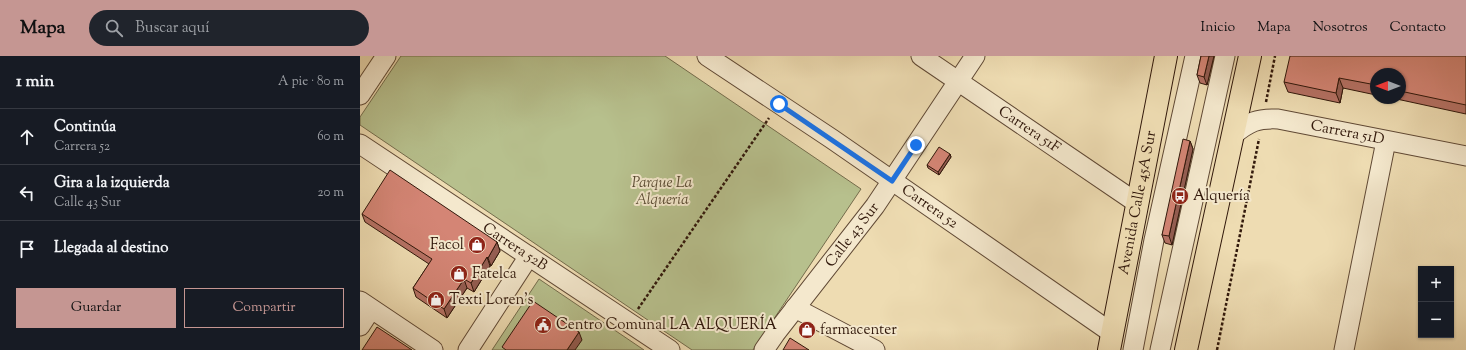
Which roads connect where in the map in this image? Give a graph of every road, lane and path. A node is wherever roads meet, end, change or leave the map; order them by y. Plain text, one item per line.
1 (386, 56) edge
2 (707, 56) edge
3 (921, 56) edge
4 (975, 56) edge
5 (1166, 56) edge
6 (1195, 56) edge
7 (1225, 56) edge
8 (1250, 56) edge
9 (1274, 56) edge
10 (958, 81) junction
11 (360, 95) edge
12 (779, 104) junction
13 (1263, 118) junction
14 (1233, 134) junction
15 (1386, 141) junction
16 (360, 144) edge
17 (1466, 156) edge
18 (892, 181) junction
19 (1137, 203) junction
20 (529, 256) junction
21 (366, 305) edge
22 (795, 308) junction
23 (629, 322) junction
24 (360, 326) edge
25 (1111, 342) edge
26 (433, 350) edge
27 (468, 350) edge
28 (670, 350) edge
29 (764, 350) edge
30 (875, 350) edge
31 (1133, 350) edge
32 (1160, 350) edge
33 (1186, 350) edge
34 (1217, 350) edge
35 (1344, 350) edge

1 - 11 street
2 - 12 street, Carrera 52
3 - 10 street, Carrera 51F
4 - 10 street, Calle 43 Sur
5 - 19 highway, Avenida Calle 45A Sur
6 - 31 street
7 - 32 street
8 - 14 highway
9 - 13 path
10 - 18 street, Calle 43 Sur
10 - 19 street, Carrera 51F
12 - 18 street, Carrera 52
12 - 23 path
13 - 14 street, Carrera 51D
13 - 15 street, Carrera 51D
13 - 34 path
14 - 33 highway
15 - 17 street, Carrera 51D
15 - 35 street
16 - 20 street, Carrera 52B
18 - 22 street, Calle 43 Sur
18 - 25 street, Carrera 52
19 - 25 highway, Avenida Calle 45A Sur
20 - 23 street, Carrera 52B
20 - 27 street
21 - 24 street
21 - 26 street
22 - 29 street, Calle 43 Sur
22 - 30 street
23 - 28 street, Carrera 52B

